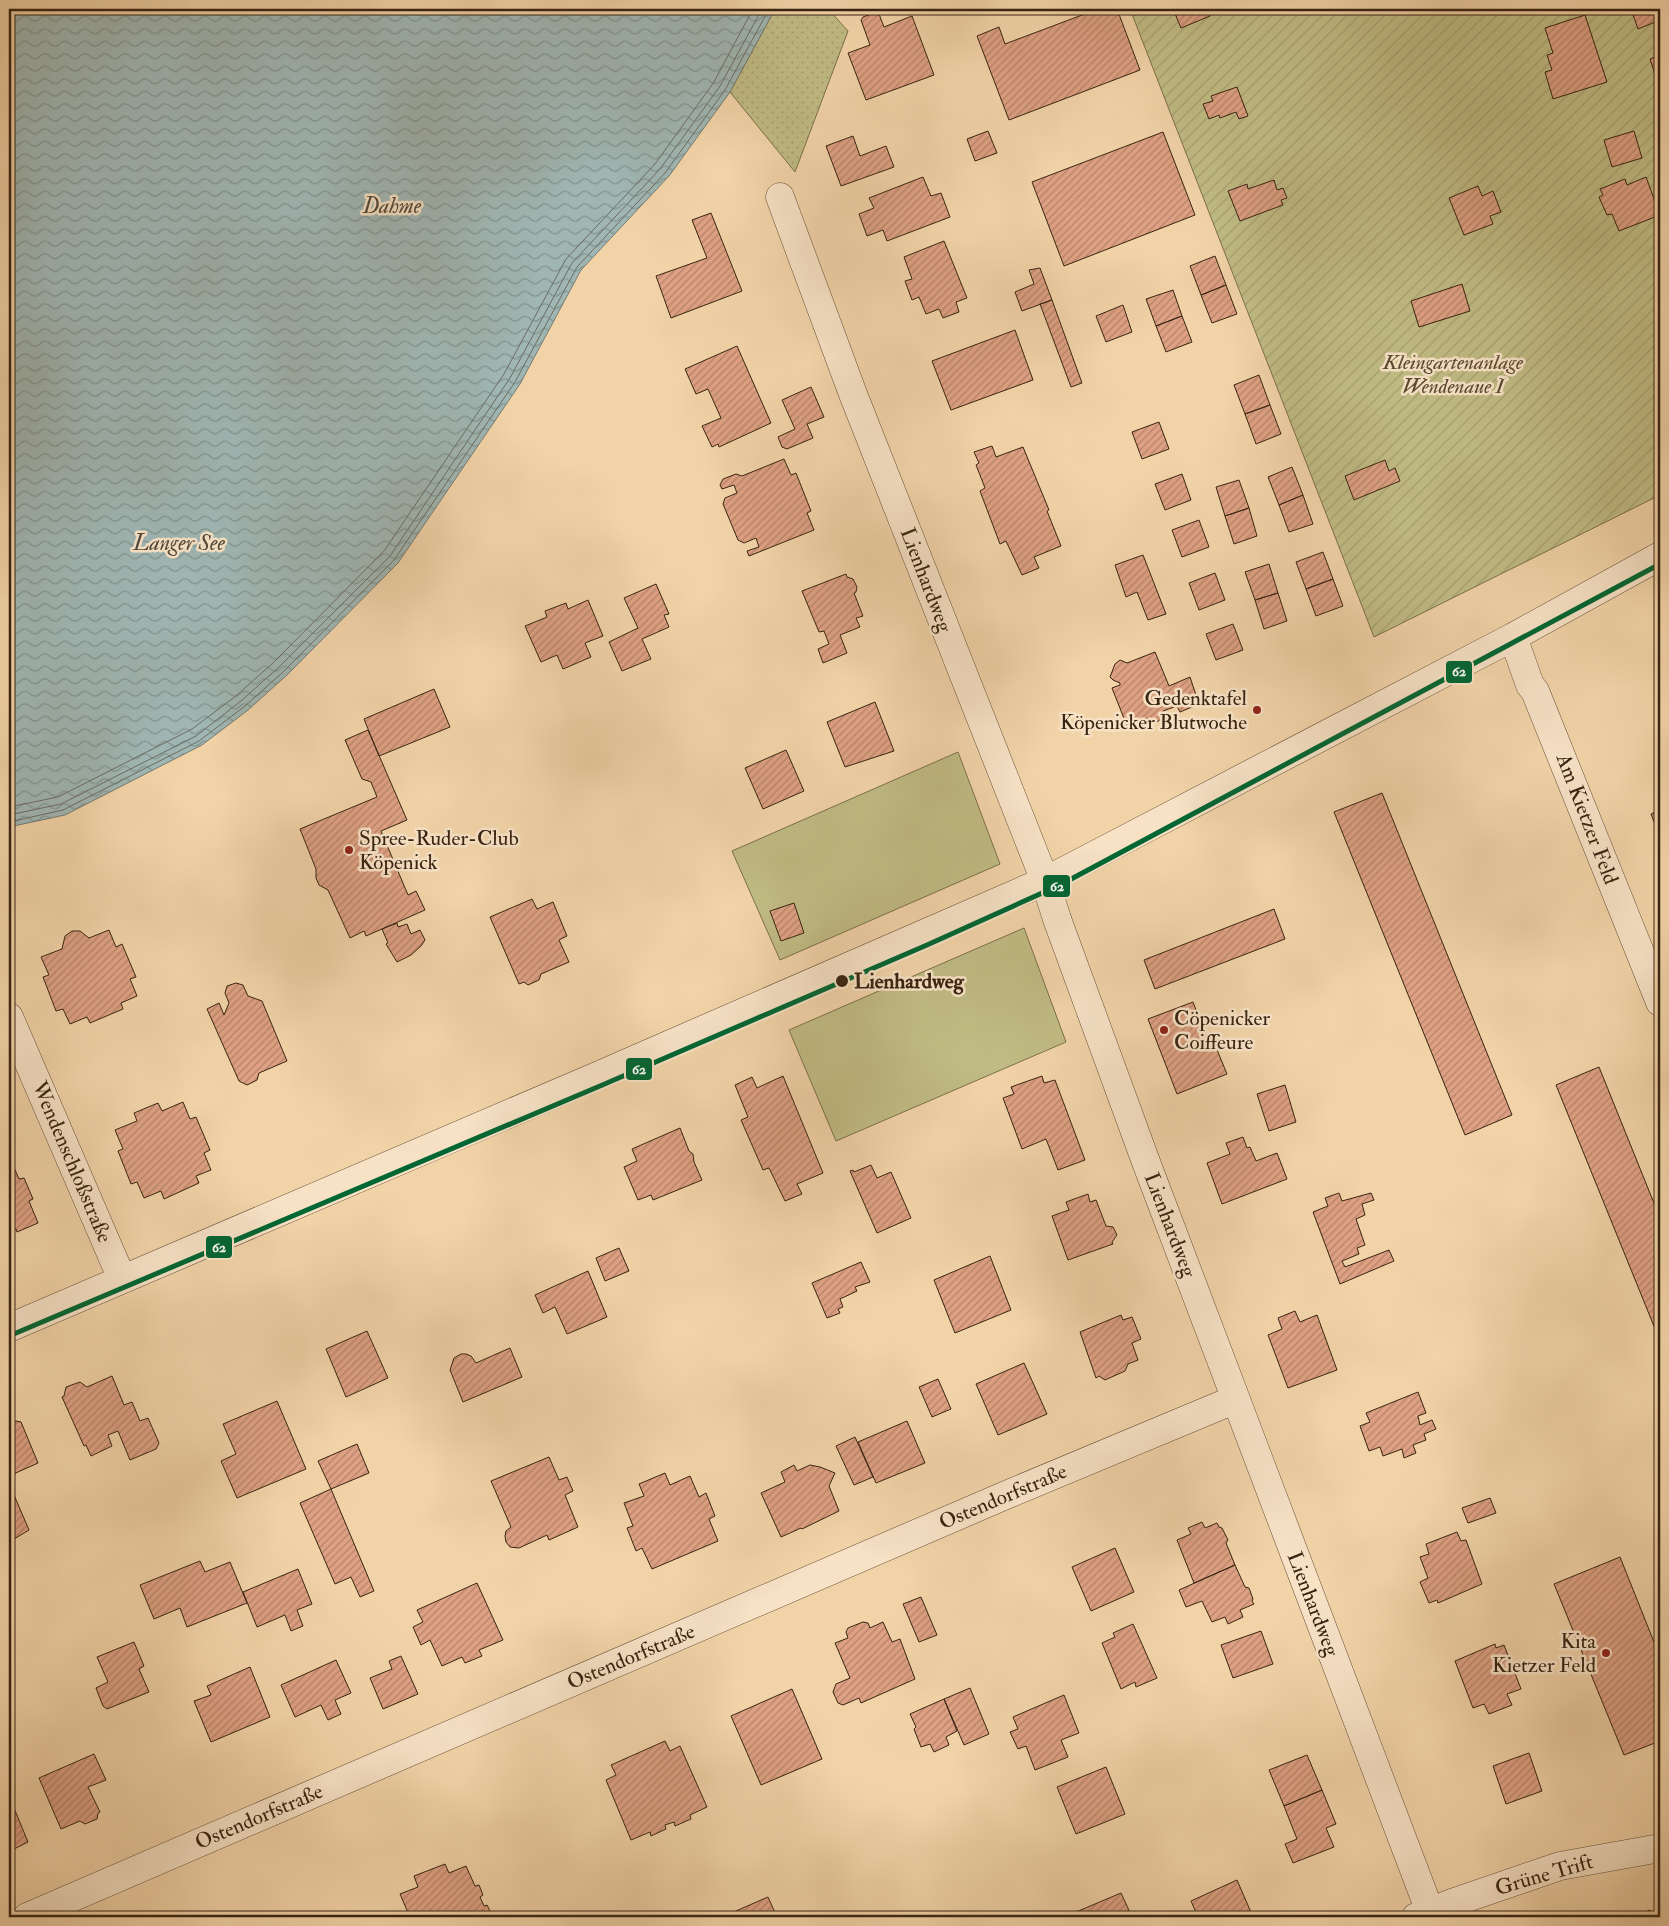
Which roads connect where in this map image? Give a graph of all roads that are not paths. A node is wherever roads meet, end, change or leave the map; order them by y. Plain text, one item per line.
1 (780, 197) dead end
2 (1660, 556) edge
3 (1513, 637) junction
4 (1044, 880) junction
5 (1660, 1002) edge
6 (9, 1017) edge
7 (122, 1279) junction
8 (9, 1328) edge
9 (1236, 1399) junction
10 (1660, 1848) edge
11 (1426, 1915) edge
12 (27, 1917) edge

1 - 4 street, Lienhardweg
2 - 3 street
3 - 4 street
3 - 5 street, Am Kietzer Feld
4 - 7 street
4 - 9 street, Lienhardweg
6 - 7 street, Wendenschloßstraße
7 - 8 street
9 - 11 street, Lienhardweg
9 - 12 street, Ostendorfstraße
10 - 11 street, Grüne Trift

